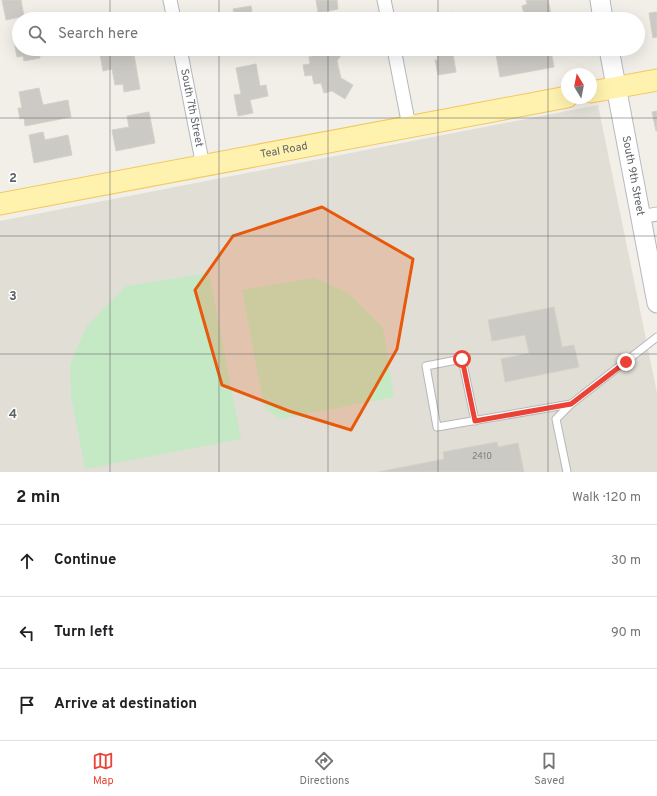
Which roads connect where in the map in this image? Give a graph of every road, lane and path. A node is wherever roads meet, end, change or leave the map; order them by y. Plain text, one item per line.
1 (170, 0) edge
2 (384, 0) edge
3 (600, 0) edge
4 (173, 12) edge
5 (387, 12) edge
6 (602, 12) edge
7 (181, 56) edge
8 (395, 56) edge
9 (610, 56) edge
10 (657, 80) edge
11 (617, 88) junction
12 (597, 91) edge
13 (561, 98) edge
14 (409, 126) junction
15 (203, 166) junction
16 (0, 204) edge
17 (649, 215) edge
18 (657, 303) edge
19 (657, 337) edge
20 (571, 404) junction
21 (475, 421) junction
22 (567, 472) edge

1 - 4 street
2 - 5 street
3 - 6 street
7 - 15 street, South 7th Street
8 - 14 street
9 - 11 street, South 9th Street
10 - 11 main road
11 - 12 main road
11 - 17 street, South 9th Street
13 - 14 main road, Teal Road
14 - 15 main road, Teal Road
15 - 16 main road, Teal Road
17 - 18 street, South 9th Street
19 - 20 lane
20 - 21 lane
20 - 22 lane
21 - 21 lane

